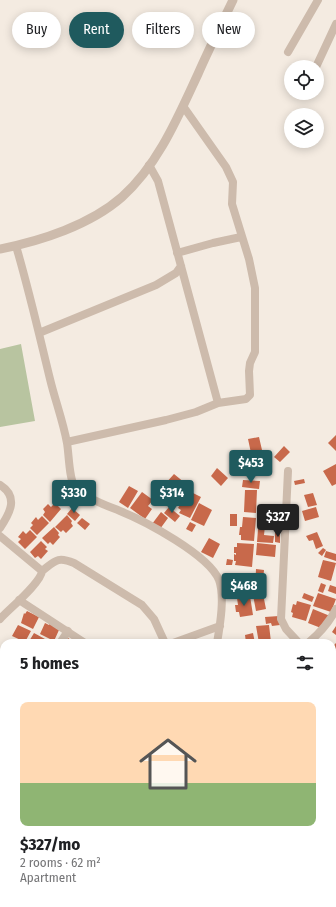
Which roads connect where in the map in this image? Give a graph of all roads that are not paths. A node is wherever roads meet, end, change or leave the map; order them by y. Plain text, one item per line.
1 (233, 0) edge
2 (318, 0) edge
3 (336, 24) edge
4 (288, 52) dead end
5 (319, 60) edge
6 (183, 106) junction
7 (149, 165) junction
8 (241, 237) junction
9 (16, 246) junction
10 (0, 249) edge
11 (177, 253) junction
12 (181, 266) junction
13 (39, 333) junction
14 (218, 403) junction
15 (67, 442) junction
16 (288, 471) dead end
17 (0, 485) edge
18 (0, 528) edge
19 (0, 536) edge
20 (42, 571) junction
21 (19, 600) junction
22 (336, 609) edge
23 (0, 619) edge
24 (220, 626) junction
25 (68, 631) junction
26 (63, 639) edge
27 (79, 639) edge
28 (163, 639) edge
29 (184, 639) edge
30 (218, 639) edge
31 (295, 639) edge
32 (313, 639) edge

1 - 6 street
2 - 4 street
3 - 5 street
6 - 7 street
6 - 8 street
7 - 9 street
7 - 11 street
8 - 11 street
8 - 14 street
9 - 10 street
9 - 13 street
11 - 12 street
12 - 13 street
12 - 14 street
13 - 15 street
14 - 15 street
15 - 24 street
16 - 31 street
17 - 18 street
19 - 20 street
20 - 21 street
20 - 28 street
21 - 23 street
21 - 25 street
22 - 32 street
24 - 29 street
24 - 30 street
25 - 26 street
25 - 27 street

